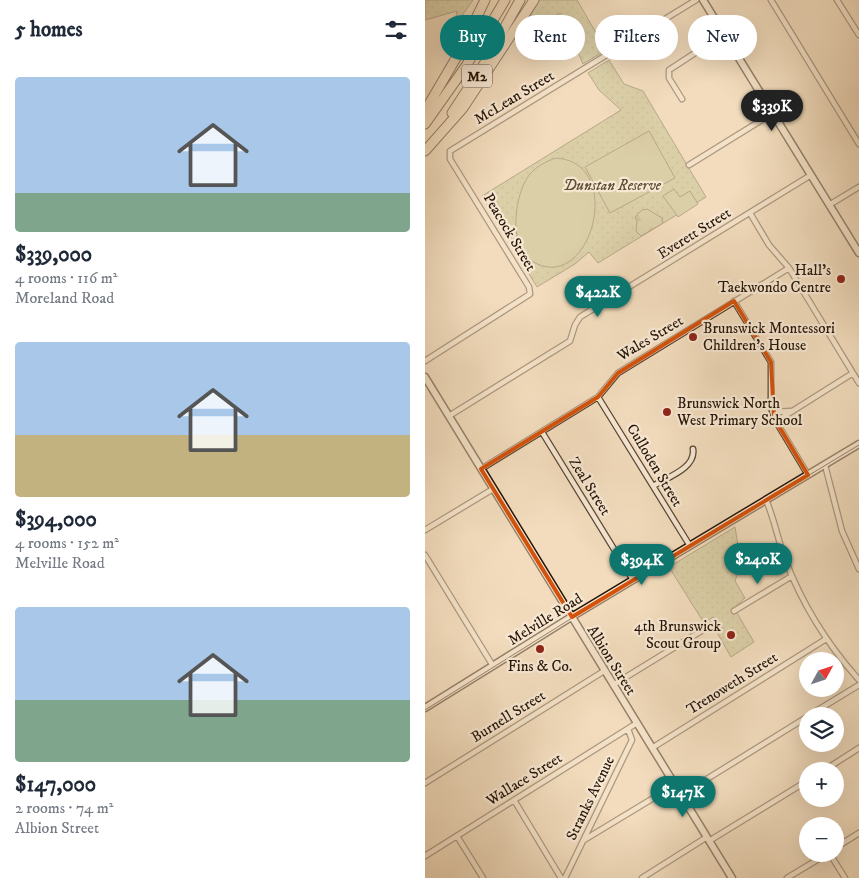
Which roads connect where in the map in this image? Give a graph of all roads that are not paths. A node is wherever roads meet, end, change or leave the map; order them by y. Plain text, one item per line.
1 (485, 0) edge
2 (505, 0) edge
3 (521, 0) edge
4 (534, 0) edge
5 (696, 0) edge
6 (703, 0) edge
7 (771, 0) edge
8 (837, 0) edge
9 (712, 15) edge
10 (859, 35) edge
11 (688, 58) edge
12 (740, 60) edge
13 (682, 99) dead end
14 (425, 111) edge
15 (773, 113) junction
16 (425, 124) edge
17 (859, 144) edge
18 (425, 149) edge
19 (449, 154) joint
20 (689, 164) dead end
21 (811, 175) junction
22 (859, 187) edge
23 (829, 205) junction
24 (750, 213) junction
25 (859, 254) edge
26 (789, 268) junction
27 (734, 302) junction
28 (425, 361) edge
29 (853, 373) junction
30 (425, 377) edge
31 (859, 383) edge
32 (598, 396) junction
33 (792, 411) junction
34 (772, 412) junction
35 (449, 416) junction
36 (775, 422) junction
37 (542, 432) junction
38 (859, 444) edge
39 (693, 449) dead end
40 (825, 464) junction
41 (481, 469) junction
42 (807, 475) junction
43 (653, 486) junction
44 (493, 489) junction
45 (766, 500) junction
46 (425, 530) edge
47 (690, 546) junction
48 (425, 555) edge
49 (859, 569) edge
50 (792, 576) junction
51 (633, 580) junction
52 (735, 611) dead end
53 (572, 617) junction
54 (711, 625) dead end
55 (826, 638) junction
56 (493, 666) junction
57 (604, 671) junction
58 (859, 680) edge
59 (613, 685) junction
60 (859, 685) edge
61 (823, 707) edge
62 (425, 708) edge
63 (799, 722) edge
64 (637, 724) junction
65 (628, 729) junction
66 (652, 748) junction
67 (859, 748) edge
68 (837, 762) edge
69 (425, 783) edge
70 (675, 785) junction
71 (799, 786) edge
72 (681, 794) junction
73 (514, 800) junction
74 (859, 833) edge
75 (457, 836) junction
76 (708, 839) junction
77 (584, 840) junction
78 (844, 842) edge
79 (425, 856) edge
80 (814, 862) edge
81 (834, 862) edge
82 (483, 878) edge
83 (563, 878) edge
84 (642, 878) edge
85 (732, 878) edge
86 (787, 878) edge
87 (845, 878) edge

1 - 14 highway
2 - 16 highway, M2
3 - 18 highway, M2
4 - 18 highway
5 - 19 street, McLean Street
6 - 9 main road
7 - 17 street
8 - 10 street
11 - 13 street
12 - 15 main road
15 - 20 street
15 - 21 main road
19 - 28 street, Peacock Street
21 - 23 main road
21 - 24 street, Everett Street
22 - 23 street
23 - 25 main road
24 - 26 street
24 - 35 street, Everett Street
26 - 27 street, Wales Street
26 - 29 street
27 - 32 street, Wales Street
27 - 34 street
29 - 31 street
29 - 33 street
30 - 35 main road, Albion Street
32 - 37 street, Wales Street
32 - 43 street, Culloden Street
33 - 34 street
33 - 36 street
34 - 36 street
35 - 41 main road, Albion Street
36 - 42 street
37 - 41 street, Wales Street
37 - 51 street, Zeal Street
38 - 40 main road, Melville Road
39 - 43 street
40 - 42 main road, Melville Road
40 - 49 street
41 - 44 main road, Albion Street
42 - 45 main road, Melville Road
43 - 47 street, Culloden Street
44 - 46 street
44 - 53 main road, Albion Street
45 - 47 main road, Melville Road
45 - 50 street
47 - 51 main road, Melville Road
48 - 56 street
50 - 52 street
50 - 55 street
51 - 53 main road, Melville Road
53 - 56 main road, Melville Road
53 - 57 main road, Albion Street
54 - 59 street
55 - 58 street
55 - 66 street, Trenoweth Street
56 - 62 main road, Melville Road
57 - 59 main road, Albion Street
57 - 69 street, Burnell Street
59 - 64 main road, Albion Street
60 - 61 street
63 - 72 street
64 - 65 street, Wallace Street
64 - 66 main road, Albion Street
65 - 73 street, Wallace Street
65 - 77 street, Stranks Avenue
66 - 70 main road, Albion Street
67 - 68 street
70 - 72 main road, Albion Street
70 - 77 street
71 - 76 street
72 - 76 main road, Albion Street
73 - 75 street, Wallace Street
73 - 83 street
74 - 78 street
75 - 79 street, Wallace Street
75 - 82 street
76 - 84 street
76 - 85 main road, Albion Street
77 - 83 street, Stranks Avenue
80 - 86 street
81 - 87 street

